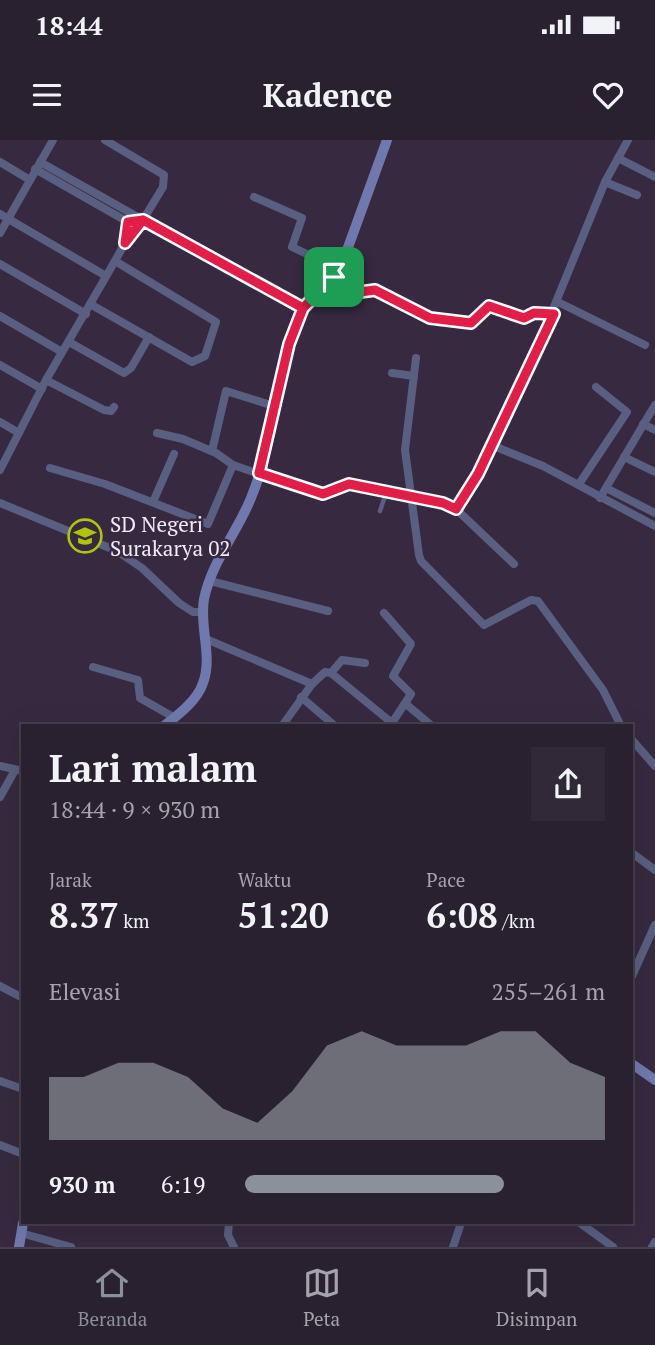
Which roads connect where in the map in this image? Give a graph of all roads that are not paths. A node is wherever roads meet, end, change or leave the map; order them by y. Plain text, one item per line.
1 (52, 140) edge
2 (105, 140) edge
3 (387, 140) edge
4 (627, 141) edge
5 (618, 158) junction
6 (0, 162) edge
7 (38, 165) junction
8 (655, 177) edge
9 (30, 180) junction
10 (606, 182) junction
11 (637, 195) dead end
12 (254, 197) dead end
13 (4, 217) edge
14 (143, 220) junction
15 (128, 222) junction
16 (0, 233) edge
17 (125, 243) junction
18 (115, 261) junction
19 (0, 264) edge
20 (337, 273) junction
21 (106, 276) junction
22 (558, 302) junction
23 (90, 304) junction
24 (303, 308) junction
25 (86, 314) junction
26 (554, 314) junction
27 (0, 316) edge
28 (149, 337) junction
29 (69, 342) junction
30 (645, 345) dead end
31 (62, 352) junction
32 (416, 358) dead end
33 (0, 365) edge
34 (392, 373) dead end
35 (414, 376) junction
36 (46, 380) junction
37 (596, 387) dead end
38 (41, 389) junction
39 (655, 405) edge
40 (114, 407) dead end
41 (277, 407) junction
42 (0, 422) edge
43 (643, 424) junction
44 (655, 430) edge
45 (19, 433) junction
46 (157, 433) dead end
47 (491, 445) junction
48 (212, 451) junction
49 (174, 454) dead end
50 (624, 457) junction
51 (233, 465) junction
52 (50, 468) dead end
53 (0, 470) edge
54 (655, 472) edge
55 (259, 473) junction
56 (579, 484) junction
57 (606, 488) junction
58 (386, 493) junction
59 (410, 498) junction
60 (600, 498) junction
61 (153, 502) junction
62 (0, 503) edge
63 (456, 509) junction
64 (380, 512) dead end
65 (655, 513) edge
66 (655, 526) edge
67 (514, 564) dead end
68 (210, 581) junction
69 (328, 611) dead end
70 (202, 612) junction
71 (384, 613) dead end
72 (206, 639) junction
73 (365, 663) dead end
74 (93, 667) dead end
75 (331, 673) junction
76 (312, 684) junction
77 (301, 697) junction
78 (405, 704) junction
79 (175, 718) junction
80 (167, 724) edge
81 (283, 724) edge
82 (333, 724) edge
83 (390, 724) edge
84 (392, 724) edge
85 (430, 724) edge
86 (620, 724) edge
87 (633, 741) edge
88 (0, 766) edge
89 (655, 766) edge
90 (19, 770) edge
91 (0, 797) edge
92 (633, 854) edge
93 (655, 870) edge
94 (655, 925) edge
95 (633, 974) edge
96 (0, 986) edge
97 (21, 997) edge
98 (633, 1065) edge
99 (655, 1080) edge
100 (0, 1081) edge
101 (21, 1088) edge
102 (0, 1146) edge
103 (21, 1153) edge
104 (229, 1224) edge
105 (461, 1224) edge
106 (581, 1224) edge
107 (22, 1228) edge
108 (655, 1242) edge
109 (19, 1247) edge
110 (71, 1247) edge
111 (234, 1247) edge
112 (453, 1247) edge
113 (613, 1247) edge
114 (652, 1247) edge

1 - 7 street
2 - 14 street
3 - 20 street
4 - 5 street
5 - 8 street
5 - 10 street
6 - 9 street
7 - 9 street
7 - 14 street
7 - 15 street
9 - 13 street
10 - 11 street
10 - 22 street
12 - 20 street
13 - 16 street
13 - 21 street
14 - 15 street
14 - 17 street
14 - 24 street
15 - 17 street
17 - 18 street
18 - 21 street
18 - 28 street
19 - 25 street
20 - 24 street
20 - 26 street
21 - 23 street
22 - 26 street
22 - 30 street
23 - 25 street
23 - 28 street
24 - 41 street
25 - 29 street
26 - 47 street
27 - 31 street
28 - 29 street
29 - 31 street
31 - 36 street
32 - 35 street
33 - 38 street
34 - 35 street
35 - 59 street
36 - 38 street
36 - 40 street
37 - 56 street
38 - 45 street
39 - 43 street
41 - 48 street
41 - 55 street
42 - 45 street
43 - 44 street
43 - 50 street
45 - 53 street
46 - 48 street
47 - 56 street
47 - 63 street
48 - 51 street
49 - 61 street
50 - 54 street
50 - 57 street
51 - 55 street
51 - 61 street
52 - 61 street
55 - 58 street
55 - 68 street
56 - 60 street
57 - 60 street
57 - 65 street
58 - 59 street
58 - 64 lane
59 - 63 street
59 - 86 street
60 - 66 street
62 - 70 street
63 - 67 street
68 - 69 street
68 - 70 street
70 - 72 street
71 - 78 street
72 - 76 street
72 - 79 street
73 - 75 street
74 - 79 street
75 - 76 street
75 - 83 street
76 - 77 street
77 - 81 street
77 - 82 street
78 - 84 street
78 - 85 street
79 - 80 street
87 - 89 street
88 - 90 street
90 - 91 street
92 - 93 street
94 - 95 street
96 - 97 street
98 - 99 street
100 - 101 street
102 - 103 street
104 - 111 street
105 - 112 street
106 - 113 street
107 - 109 street
107 - 110 street
108 - 114 street

